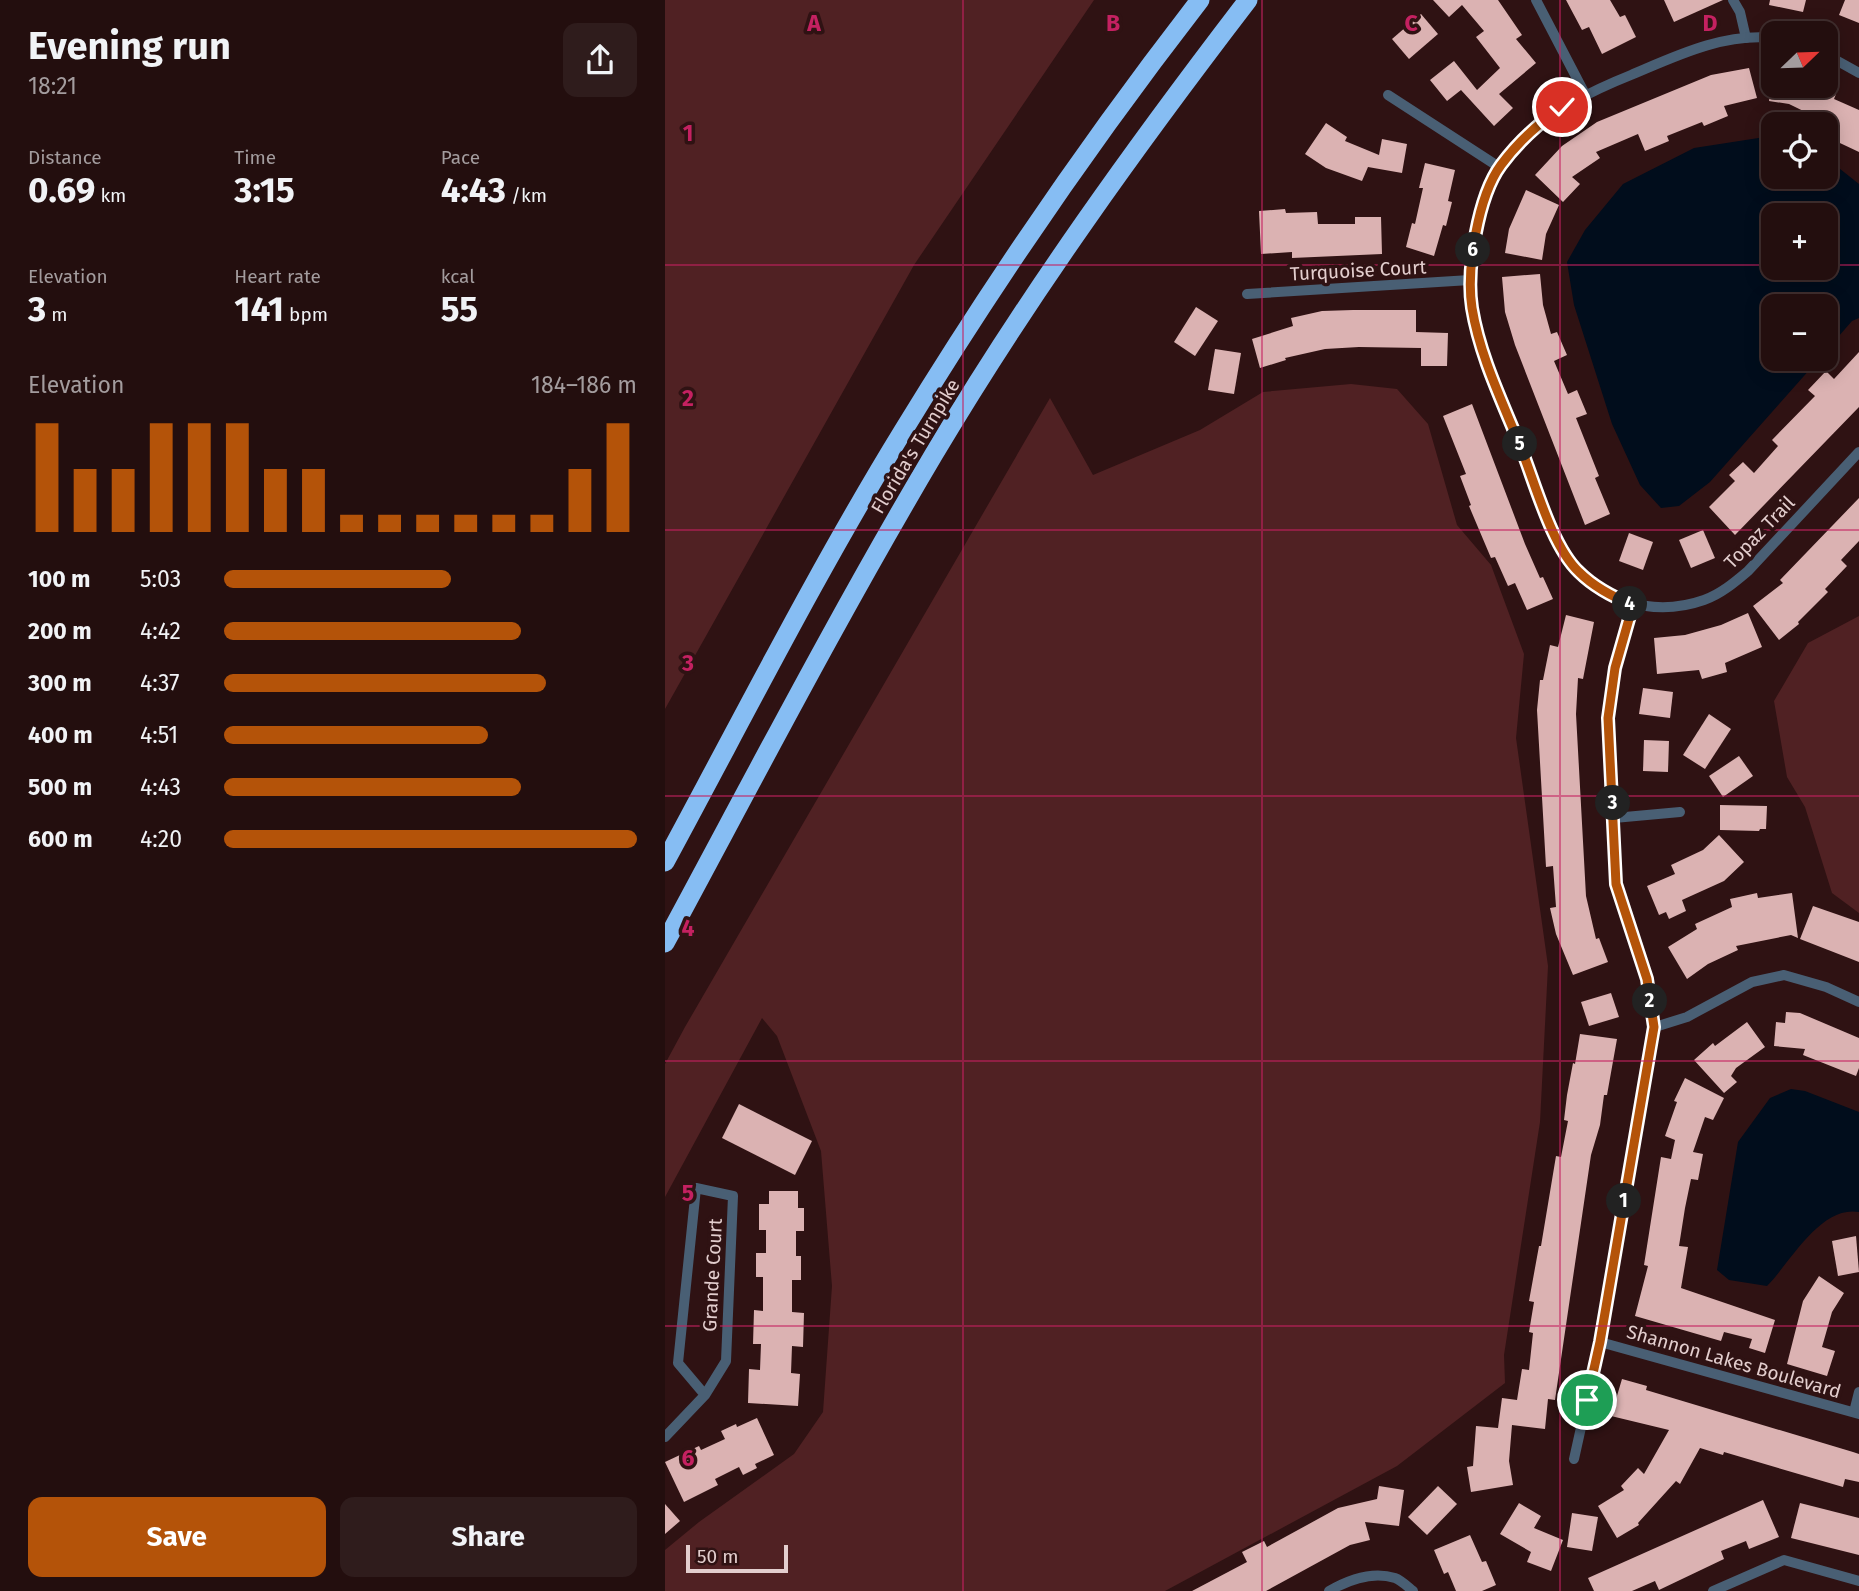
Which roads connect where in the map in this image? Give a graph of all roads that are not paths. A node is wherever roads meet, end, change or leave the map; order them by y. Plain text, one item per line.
1 (1200, 0) edge
2 (1248, 0) edge
3 (1536, 0) edge
4 (1733, 0) edge
5 (1746, 38) junction
6 (1761, 38) edge
7 (1838, 61) edge
8 (1859, 73) edge
9 (1585, 94) junction
10 (1388, 95) dead end
11 (1499, 167) junction
12 (1470, 280) junction
13 (1247, 294) dead end
14 (1859, 452) edge
15 (1633, 605) junction
16 (1680, 812) dead end
17 (1614, 818) junction
18 (665, 862) edge
19 (665, 943) edge
20 (1859, 1002) edge
21 (1654, 1027) junction
22 (1600, 1342) junction
23 (1859, 1392) edge
24 (705, 1395) junction
25 (1856, 1413) edge
26 (665, 1437) edge
27 (1574, 1459) dead end
28 (1859, 1581) edge
29 (1329, 1591) edge
30 (1413, 1591) edge
31 (1713, 1591) edge

1 - 18 highway, Florida's Turnpike
2 - 19 highway, Florida's Turnpike
3 - 9 street
4 - 5 street
5 - 6 street, Topaz Trail
5 - 9 street, Topaz Trail
7 - 8 street
9 - 11 street, Topaz Trail
10 - 11 street
11 - 12 street, Topaz Trail
12 - 13 street, Turquoise Court
12 - 15 street, Topaz Trail
14 - 15 street, Topaz Trail
15 - 17 street
16 - 17 street
17 - 21 street
20 - 21 street
21 - 22 street
22 - 25 street, Shannon Lakes Boulevard
22 - 27 street
23 - 25 street
24 - 24 street, Grande Court
24 - 26 street, Grande Court
28 - 31 street
29 - 30 street

